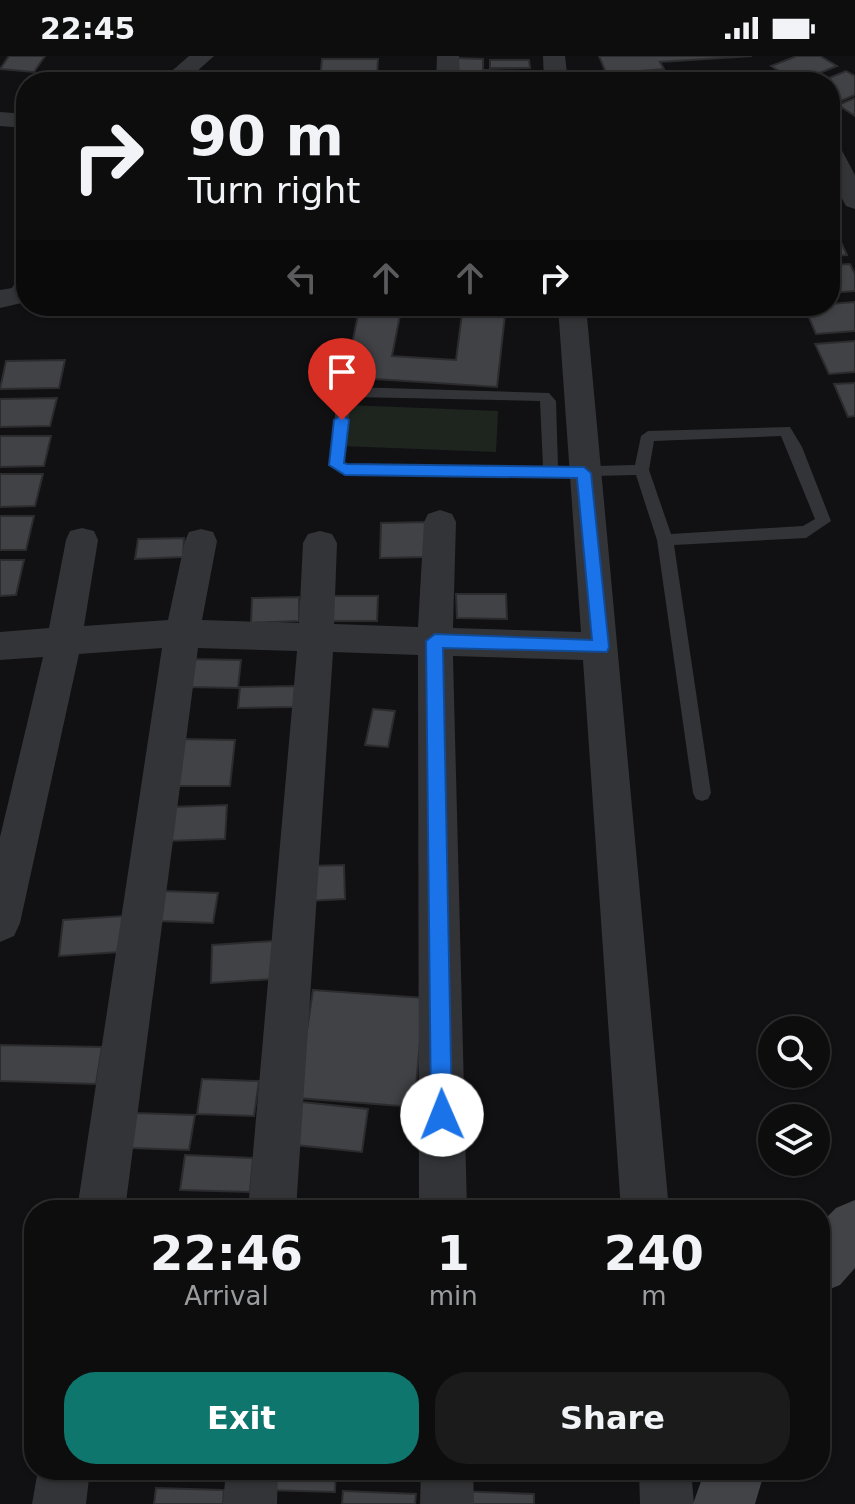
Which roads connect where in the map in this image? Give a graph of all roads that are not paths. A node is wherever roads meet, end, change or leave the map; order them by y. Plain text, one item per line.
1 (203, 56) edge
2 (183, 72) edge
3 (841, 147) edge
4 (855, 201) edge
5 (572, 316) edge
6 (642, 470) junction
7 (567, 472) junction
8 (440, 522) dead end
9 (82, 540) dead end
10 (665, 540) junction
11 (201, 541) dead end
12 (320, 543) dead end
13 (182, 634) junction
14 (316, 637) junction
15 (435, 641) junction
16 (64, 642) junction
17 (0, 646) edge
18 (601, 647) junction
19 (702, 793) dead end
20 (0, 923) edge
21 (102, 1200) edge
22 (273, 1200) edge
23 (443, 1200) edge
24 (644, 1200) edge
25 (855, 1227) edge
26 (830, 1254) edge
27 (63, 1480) edge
28 (251, 1480) edge
29 (447, 1480) edge
30 (666, 1480) edge
31 (732, 1480) edge
32 (59, 1504) edge
33 (250, 1504) edge
34 (447, 1504) edge
35 (667, 1504) edge
36 (724, 1504) edge

1 - 2 street
3 - 4 street
5 - 7 street
6 - 7 lane
6 - 10 lane
6 - 10 lane
7 - 7 lane
7 - 18 street
8 - 15 street
9 - 16 street
10 - 19 lane
11 - 13 street
12 - 14 street
13 - 14 street
13 - 16 street
13 - 21 street
14 - 15 street
14 - 22 street
15 - 18 street
15 - 23 street
16 - 17 street
16 - 20 street
18 - 24 street
25 - 26 main road
27 - 32 street
28 - 33 street
29 - 34 street
30 - 35 street
31 - 36 main road

